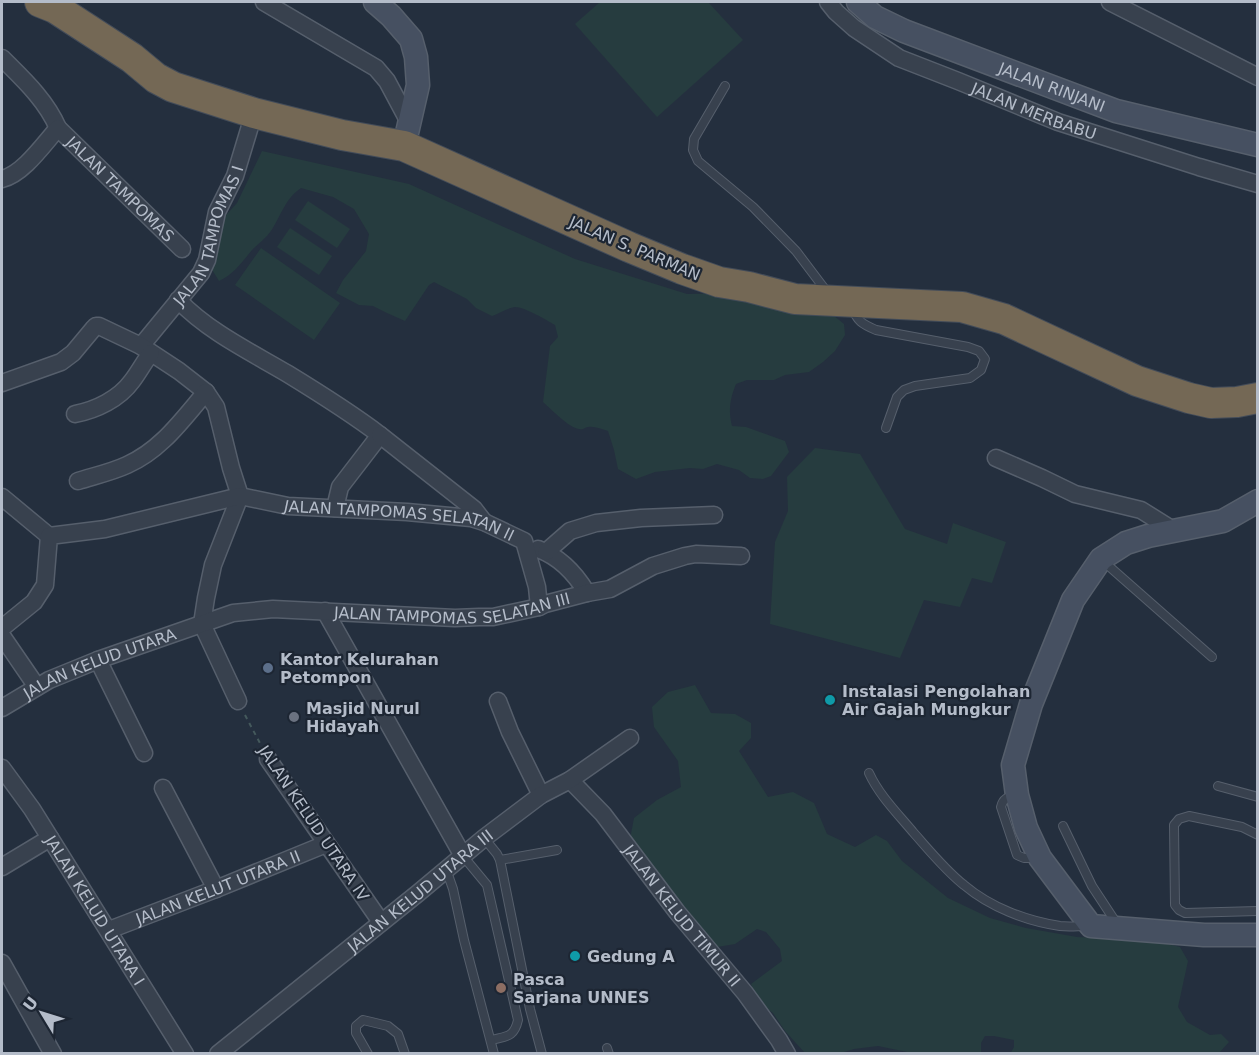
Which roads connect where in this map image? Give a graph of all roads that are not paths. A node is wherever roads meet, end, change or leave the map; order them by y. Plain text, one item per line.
1 (264, 2) edge
2 (375, 2) edge
3 (828, 2) edge
4 (858, 2) edge
5 (1110, 2) edge
6 (48, 4) edge
7 (2, 58) edge
8 (1257, 77) edge
9 (725, 86) dead end
10 (254, 113) junction
11 (57, 128) junction
12 (407, 135) junction
13 (1257, 144) edge
14 (2, 179) edge
15 (1257, 183) edge
16 (182, 249) dead end
17 (178, 300) junction
18 (841, 301) junction
19 (146, 350) junction
20 (6, 376) edge
21 (206, 392) junction
22 (1257, 398) edge
23 (75, 414) dead end
24 (886, 428) dead end
25 (380, 435) junction
26 (996, 458) dead end
27 (78, 481) dead end
28 (240, 496) junction
29 (2, 497) edge
30 (1257, 501) edge
31 (335, 508) junction
32 (714, 515) dead end
33 (484, 522) junction
34 (1173, 530) junction
35 (49, 536) junction
36 (524, 541) junction
37 (546, 552) junction
38 (741, 556) dead end
39 (1101, 559) junction
40 (587, 593) junction
41 (539, 607) junction
42 (325, 611) junction
43 (202, 624) junction
44 (2, 628) edge
45 (2, 636) edge
46 (1212, 657) dead end
47 (98, 660) junction
48 (38, 687) junction
49 (238, 701) road end
50 (498, 701) dead end
51 (2, 708) edge
52 (630, 738) dead end
53 (144, 753) dead end
54 (268, 759) road end
55 (2, 768) edge
56 (869, 773) dead end
57 (570, 780) junction
58 (1218, 786) dead end
59 (163, 788) dead end
60 (541, 795) junction
61 (1257, 797) edge
62 (1063, 826) dead end
63 (1257, 836) edge
64 (50, 838) junction
65 (484, 838) junction
66 (326, 843) junction
67 (557, 850) dead end
68 (463, 856) junction
69 (500, 860) junction
70 (2, 867) edge
71 (446, 869) junction
72 (216, 890) junction
73 (1257, 911) edge
74 (381, 922) junction
75 (1091, 926) junction
76 (1120, 929) junction
77 (109, 930) junction
78 (1257, 935) edge
79 (2, 963) edge
80 (491, 1040) junction
81 (53, 1053) edge
82 (185, 1053) edge
83 (218, 1053) edge
84 (368, 1053) edge
85 (405, 1053) edge
86 (494, 1053) edge
87 (542, 1053) edge
88 (787, 1053) edge

1 - 12 street
2 - 12 main road
3 - 15 street, JALAN MERBABU
4 - 13 main road, JALAN RINJANI
5 - 8 street
6 - 10 highway, JALAN S. PARMAN
7 - 11 street, JALAN TAMPOMAS
9 - 18 lane
10 - 12 highway, JALAN S. PARMAN
10 - 17 street, JALAN TAMPOMAS I
11 - 14 street, JALAN TAMPOMAS
11 - 16 street, JALAN TAMPOMAS
12 - 18 highway, JALAN S. PARMAN
17 - 19 street, JALAN TAMPOMAS I
17 - 25 street
18 - 22 highway, JALAN S. PARMAN
18 - 24 lane
19 - 20 street
19 - 21 street
19 - 23 street, JALAN TAMPOMAS I
21 - 27 street
21 - 28 street
25 - 31 street
25 - 33 street
26 - 34 street
28 - 31 street, JALAN TAMPOMAS SELATAN II
28 - 35 street
28 - 43 street
29 - 35 street
30 - 34 main road
31 - 33 street, JALAN TAMPOMAS SELATAN II
32 - 37 street
33 - 36 street, JALAN TAMPOMAS SELATAN II
34 - 39 main road
35 - 44 street
36 - 37 street
36 - 41 street, JALAN TAMPOMAS SELATAN II
37 - 40 street
38 - 40 street, JALAN TAMPOMAS SELATAN III
39 - 46 lane
39 - 75 main road
40 - 41 street, JALAN TAMPOMAS SELATAN III
41 - 42 street, JALAN TAMPOMAS SELATAN III
42 - 43 street, JALAN TAMPOMAS SELATAN III
42 - 68 street
43 - 47 street, JALAN KELUD UTARA
43 - 49 street
45 - 48 street
47 - 48 street, JALAN KELUD UTARA
47 - 53 street
48 - 51 street, JALAN KELUD UTARA
50 - 60 street
52 - 57 street, JALAN KELUD UTARA III
54 - 66 street, JALAN KELUD UTARA IV
55 - 64 street, JALAN KELUD UTARA I
56 - 75 lane
57 - 60 street, JALAN KELUD UTARA III
57 - 88 street, JALAN KELUD TIMUR II
58 - 61 lane
59 - 72 street
60 - 65 street, JALAN KELUD UTARA III
62 - 76 lane
63 - 73 lane
64 - 70 street
64 - 77 street, JALAN KELUD UTARA I
65 - 68 street, JALAN KELUD UTARA III
65 - 69 lane
66 - 72 street, JALAN KELUT UTARA II
66 - 74 street, JALAN KELUD UTARA IV
67 - 69 lane
68 - 71 street, JALAN KELUD UTARA III
68 - 80 lane
69 - 87 lane
71 - 74 street, JALAN KELUD UTARA III
71 - 80 lane
72 - 77 street, JALAN KELUT UTARA II
74 - 83 street, JALAN KELUD UTARA III
75 - 76 main road
76 - 78 main road
77 - 82 street, JALAN KELUD UTARA I
79 - 81 street
80 - 86 lane
84 - 85 lane

